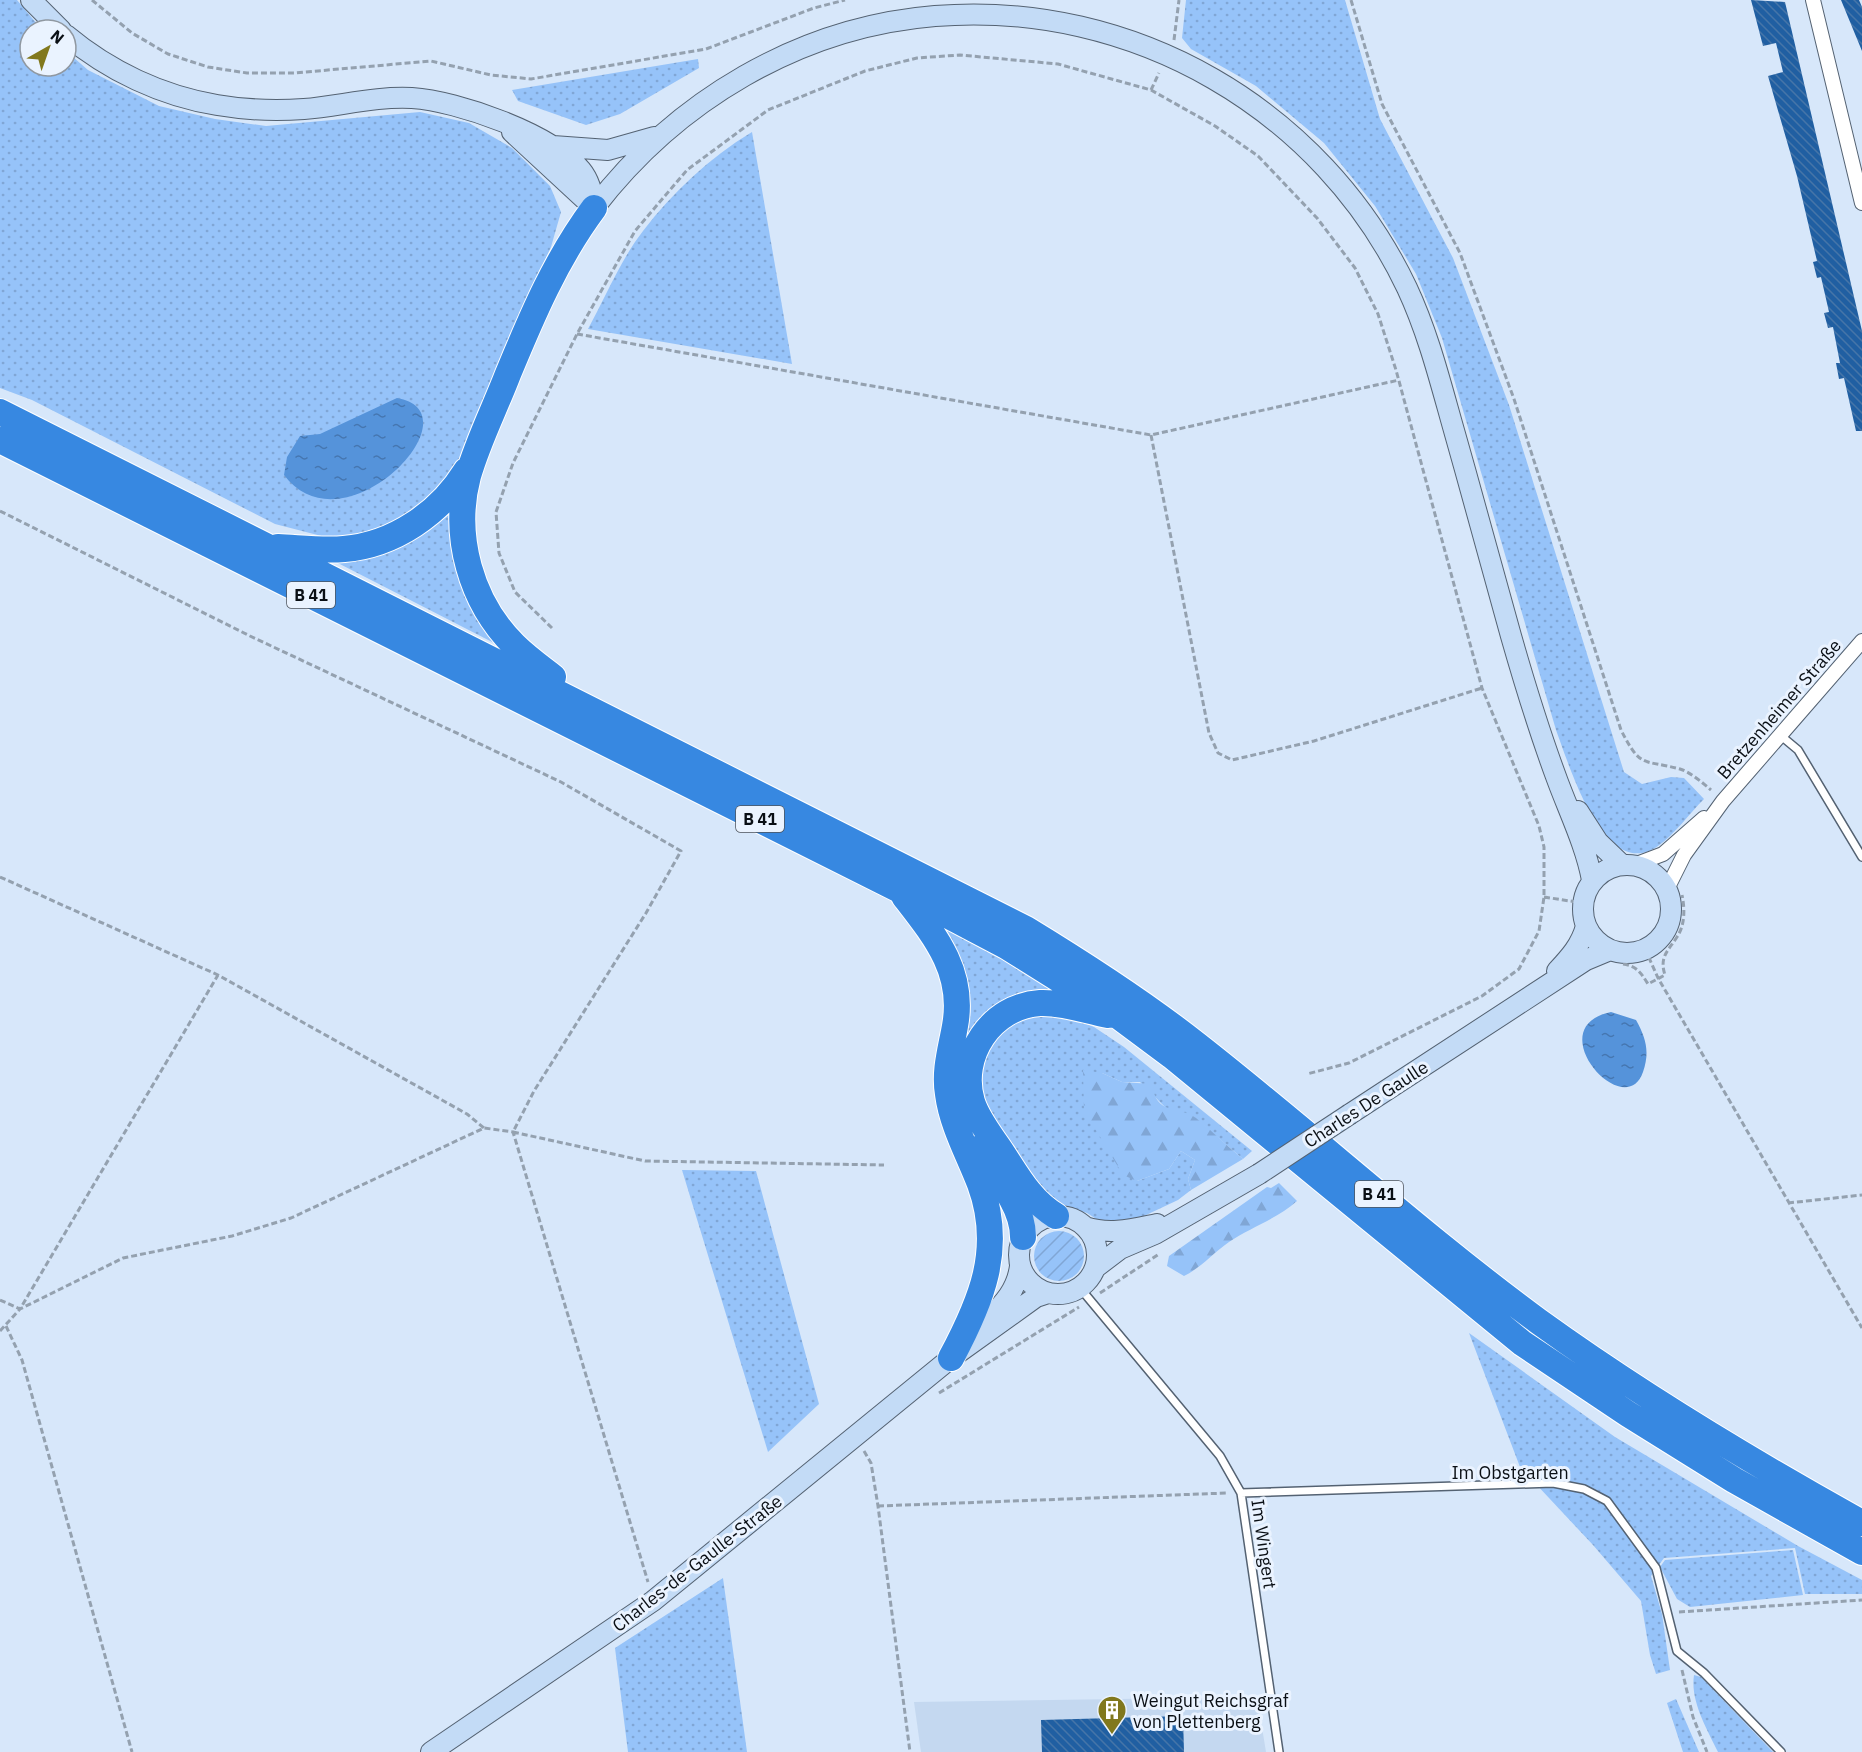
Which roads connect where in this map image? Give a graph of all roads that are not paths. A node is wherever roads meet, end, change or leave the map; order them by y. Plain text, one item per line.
1 (31, 0) edge
2 (1813, 0) edge
3 (49, 18) edge
4 (78, 44) edge
5 (504, 124) junction
6 (662, 134) junction
7 (552, 146) junction
8 (1857, 159) edge
9 (1862, 203) edge
10 (594, 208) junction
11 (0, 412) edge
12 (0, 440) edge
13 (474, 458) junction
14 (272, 547) junction
15 (1862, 641) edge
16 (588, 706) junction
17 (1780, 735) junction
18 (1552, 766) junction
19 (1723, 801) junction
20 (1862, 857) edge
21 (1628, 865) junction
22 (1592, 880) junction
23 (1674, 888) junction
24 (898, 889) junction
25 (1586, 926) junction
26 (1612, 956) junction
27 (1537, 992) junction
28 (1121, 1018) junction
29 (957, 1126) junction
30 (1193, 1212) junction
31 (1056, 1216) junction
32 (1085, 1227) junction
33 (1023, 1237) junction
34 (1020, 1266) junction
35 (1095, 1268) junction
36 (1048, 1293) junction
37 (1085, 1294) junction
38 (951, 1358) junction
39 (1241, 1493) junction
40 (1862, 1523) edge
41 (1862, 1552) edge
42 (431, 1752) edge
43 (1279, 1752) edge
44 (1781, 1752) edge

1 - 3 street
2 - 8 street
4 - 5 street
5 - 7 street
5 - 10 street
6 - 7 street
6 - 10 street, B 41
6 - 18 street, B 41
7 - 10 street
8 - 9 street
10 - 13 highway, B 41
11 - 14 highway, B 41
12 - 24 highway, B 41
13 - 14 highway, B 41
13 - 16 highway, B 41
14 - 16 highway, B 41
15 - 17 street, Bretzenheimer Straße
16 - 40 highway, B 41
17 - 19 street, Bretzenheimer Straße
17 - 20 lane
18 - 21 street, B 41
18 - 22 street, B 41
19 - 21 street, Bretzenheimer Straße
19 - 23 street, Bretzenheimer Straße
21 - 22 street
21 - 23 street
22 - 25 street
23 - 26 street
24 - 28 highway, B 41
24 - 29 highway, B 41
25 - 26 street
25 - 27 street, Charles De Gaulle
26 - 27 street, Charles De Gaulle
27 - 30 street, Charles De Gaulle, bridge
28 - 31 highway, B 41
28 - 41 highway, B 41
29 - 33 highway, B 41
29 - 38 highway, B 41
30 - 32 street, Charles De Gaulle
30 - 35 street, Charles De Gaulle
31 - 32 street
31 - 33 street
32 - 35 street
33 - 34 street
34 - 36 street
34 - 38 street, Charles-de-Gaulle-Straße
35 - 37 street
36 - 37 street
36 - 38 street, Charles-de-Gaulle-Straße
37 - 39 lane, Im Wingert
38 - 42 street, Charles-de-Gaulle-Straße
39 - 43 lane, Im Wingert
39 - 44 lane, Im Obstgarten

